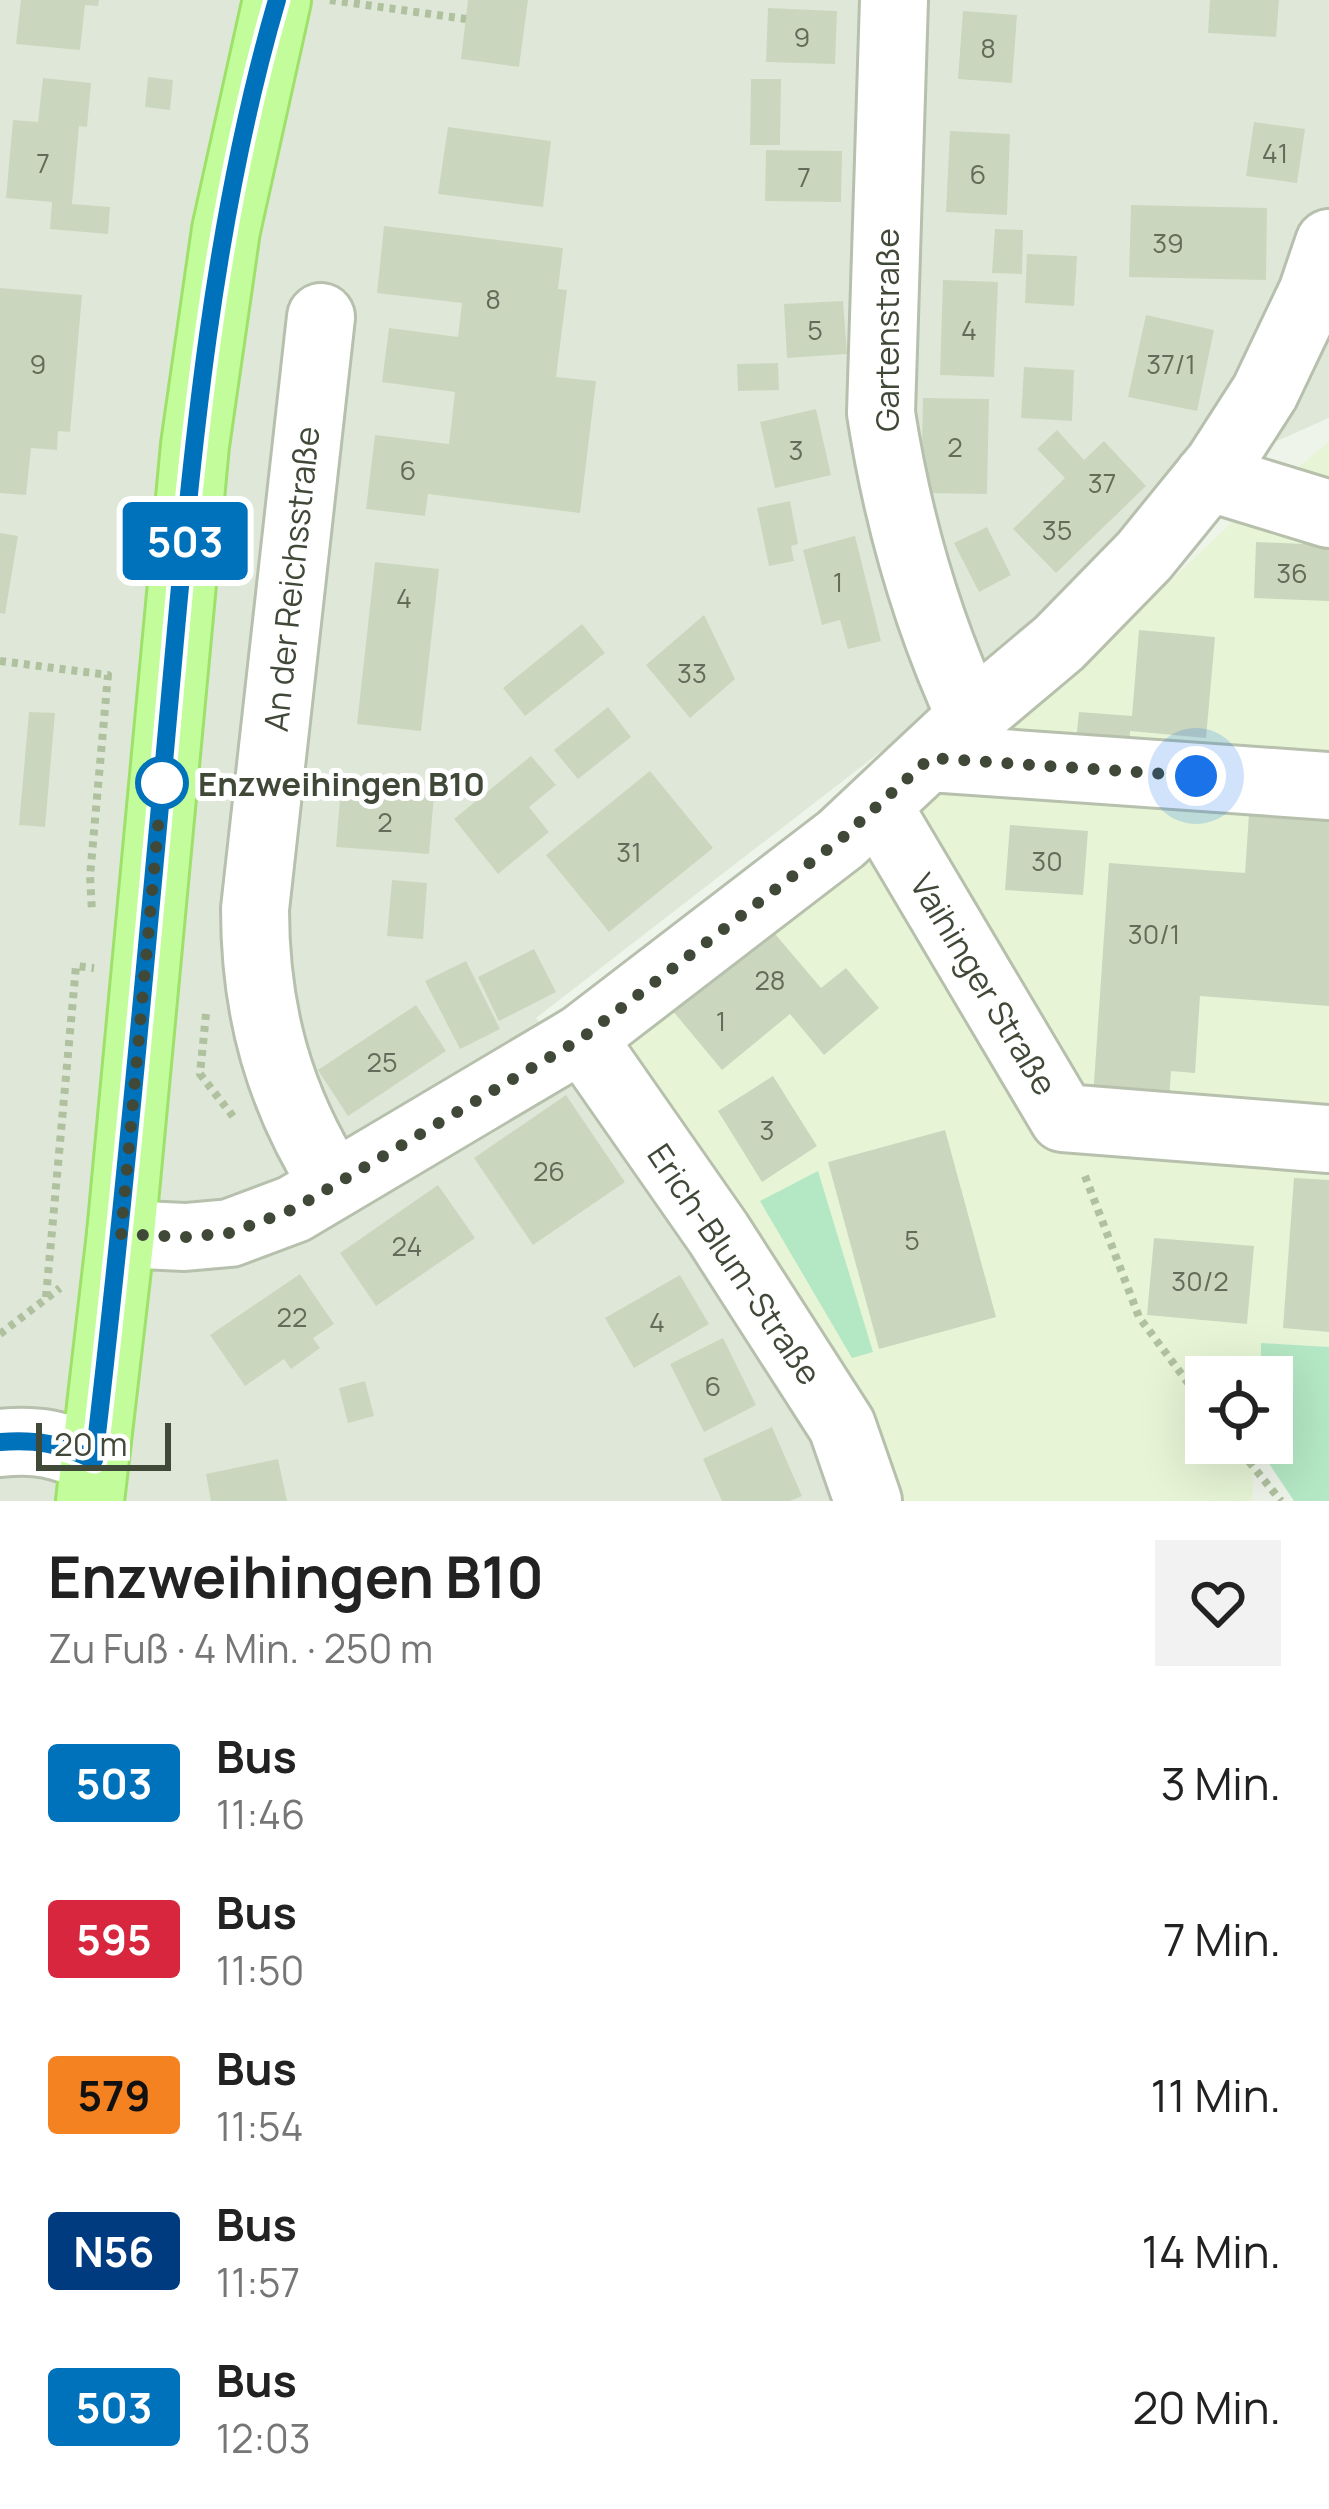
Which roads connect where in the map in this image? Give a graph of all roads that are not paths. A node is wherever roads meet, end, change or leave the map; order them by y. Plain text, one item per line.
1 (894, 0) edge
2 (300, 11) edge
3 (1329, 243) edge
4 (321, 316) dead end
5 (1208, 477) junction
6 (1329, 514) edge
7 (951, 738) junction
8 (1329, 785) edge
9 (878, 806) junction
10 (582, 1038) junction
11 (1329, 1139) edge
12 (334, 1185) junction
13 (121, 1234) junction
14 (0, 1443) edge
15 (92, 1480) edge
16 (868, 1501) edge

1 - 7 street, Gartenstraße
2 - 13 main road
3 - 5 street
4 - 12 street, An der Reichsstraße
5 - 6 street
5 - 7 street
7 - 8 street
7 - 9 street
9 - 10 street
9 - 11 street, Vaihinger Straße
10 - 12 street
10 - 16 street, Erich-Blum-Straße
12 - 13 street
13 - 15 main road
14 - 15 street

